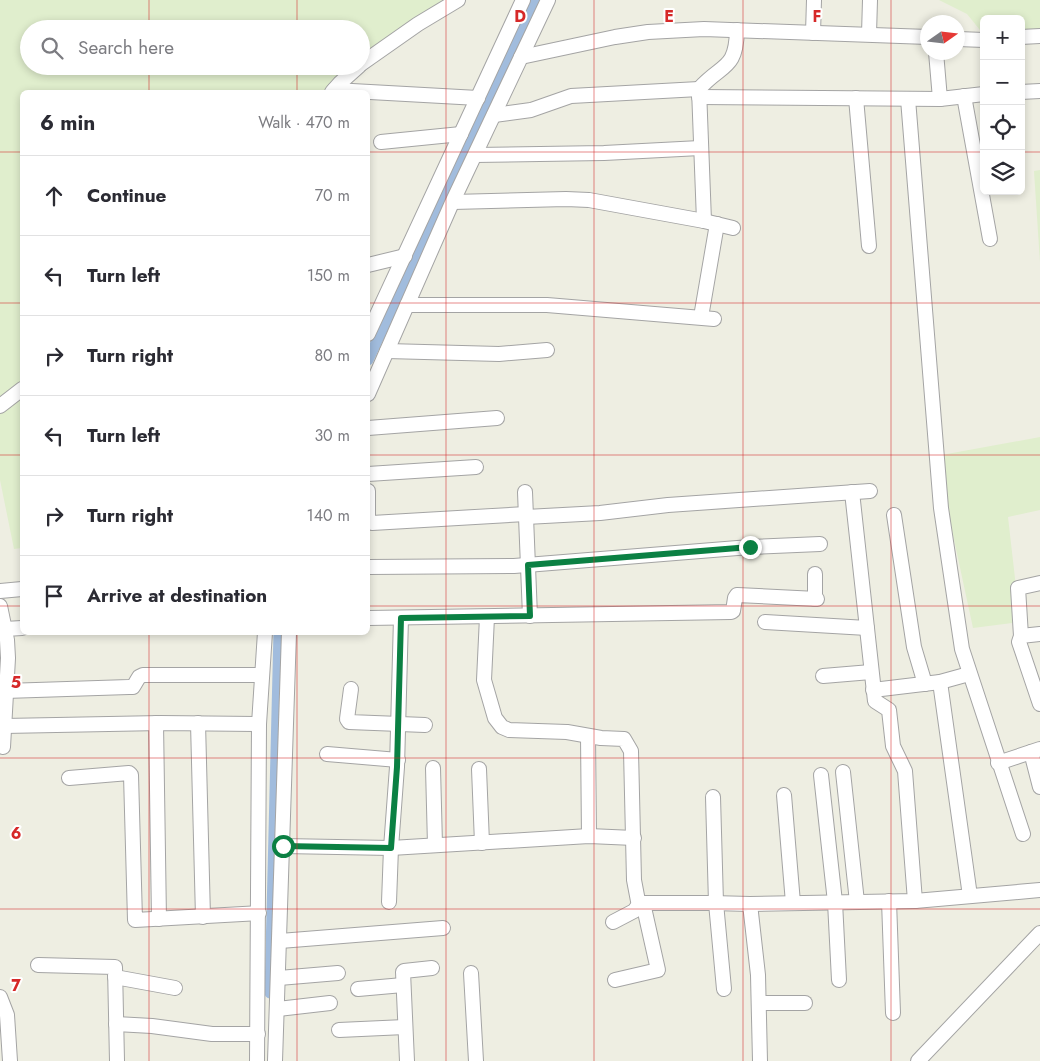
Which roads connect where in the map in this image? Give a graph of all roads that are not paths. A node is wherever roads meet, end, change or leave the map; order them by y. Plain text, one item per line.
1 (458, 0) edge
2 (523, 0) edge
3 (548, 0) edge
4 (814, 0) edge
5 (870, 0) edge
6 (737, 30) junction
7 (813, 33) junction
8 (869, 34) junction
9 (1040, 36) edge
10 (920, 37) edge
11 (1025, 37) edge
12 (965, 39) edge
13 (980, 40) edge
14 (521, 57) junction
15 (370, 58) edge
16 (937, 60) edge
17 (349, 75) edge
18 (335, 90) edge
19 (1040, 91) edge
20 (1025, 92) edge
21 (699, 93) junction
22 (370, 94) edge
23 (980, 94) edge
24 (964, 96) junction
25 (478, 98) junction
26 (856, 98) junction
27 (940, 98) junction
28 (908, 99) junction
29 (494, 115) junction
30 (461, 134) junction
31 (381, 142) dead end
32 (700, 148) junction
33 (475, 155) junction
34 (453, 202) junction
35 (710, 222) junction
36 (733, 228) dead end
37 (990, 239) dead end
38 (869, 246) dead end
39 (404, 256) junction
40 (370, 264) edge
41 (407, 305) junction
42 (370, 330) edge
43 (547, 350) dead end
44 (386, 351) junction
45 (370, 389) edge
46 (20, 391) edge
47 (0, 406) edge
48 (497, 418) dead end
49 (370, 428) edge
50 (476, 467) dead end
51 (370, 474) edge
52 (870, 491) dead end
53 (525, 492) dead end
54 (852, 492) junction
55 (526, 516) junction
56 (894, 516) dead end
57 (370, 522) edge
58 (820, 544) dead end
59 (528, 565) junction
60 (370, 567) edge
61 (815, 574) dead end
62 (1040, 583) edge
63 (20, 589) edge
64 (0, 590) edge
65 (0, 606) edge
66 (530, 616) junction
67 (487, 617) junction
68 (370, 618) edge
69 (401, 618) junction
70 (765, 622) dead end
71 (867, 628) junction
72 (20, 629) edge
73 (1040, 634) edge
74 (265, 635) edge
75 (289, 635) edge
76 (1022, 636) junction
77 (4, 637) edge
78 (871, 672) junction
79 (970, 674) junction
80 (262, 675) junction
81 (823, 676) dead end
82 (940, 682) junction
83 (925, 684) junction
84 (351, 689) dead end
85 (874, 690) junction
86 (3, 699) edge
87 (1040, 704) edge
88 (156, 723) junction
89 (198, 723) junction
90 (259, 724) junction
91 (398, 725) junction
92 (425, 725) dead end
93 (4, 726) junction
94 (588, 736) junction
95 (3, 748) dead end
96 (1036, 750) edge
97 (327, 754) dead end
98 (398, 760) junction
99 (998, 763) junction
100 (433, 768) dead end
101 (479, 769) dead end
102 (843, 772) dead end
103 (821, 775) dead end
104 (70, 778) dead end
105 (1040, 785) edge
106 (784, 795) dead end
107 (713, 797) dead end
108 (1023, 834) dead end
109 (589, 836) junction
110 (634, 838) junction
111 (482, 843) junction
112 (434, 845) junction
113 (283, 846) junction
114 (391, 848) junction
115 (1040, 890) edge
116 (970, 896) junction
117 (889, 901) junction
118 (915, 901) junction
119 (389, 902) dead end
120 (835, 902) junction
121 (857, 902) junction
122 (641, 903) junction
123 (716, 903) junction
124 (793, 903) junction
125 (750, 904) junction
126 (259, 913) junction
127 (203, 917) junction
128 (159, 919) junction
129 (613, 922) dead end
130 (443, 928) dead end
131 (1039, 939) edge
132 (280, 941) junction
133 (38, 965) dead end
134 (432, 968) dead end
135 (471, 973) dead end
136 (338, 974) dead end
137 (116, 977) junction
138 (279, 978) junction
139 (615, 980) dead end
140 (839, 980) dead end
141 (403, 985) junction
142 (175, 988) dead end
143 (724, 988) dead end
144 (358, 989) dead end
145 (0, 997) edge
146 (330, 1003) dead end
147 (759, 1003) junction
148 (805, 1003) dead end
149 (278, 1009) junction
150 (893, 1013) dead end
151 (116, 1024) junction
152 (405, 1027) junction
153 (339, 1030) dead end
154 (258, 1034) junction
155 (10, 1061) edge
156 (117, 1061) edge
157 (257, 1061) edge
158 (275, 1061) edge
159 (407, 1061) edge
160 (476, 1061) edge
161 (760, 1061) edge
162 (918, 1061) edge

1 - 15 street
2 - 25 street
3 - 14 street
4 - 7 street
5 - 8 street
6 - 7 street
6 - 14 street
6 - 21 street
7 - 8 street
8 - 10 street
9 - 11 street
12 - 13 street
14 - 29 street
16 - 27 street
17 - 18 street
19 - 20 street
21 - 26 street
21 - 29 street
21 - 32 street
22 - 25 street
23 - 24 street
24 - 27 street
24 - 37 street
25 - 30 street
26 - 28 street
26 - 38 street
27 - 28 street
28 - 79 street
29 - 33 street
30 - 31 street
30 - 39 street
32 - 33 street
32 - 35 street
33 - 34 street
34 - 35 street
34 - 41 street
35 - 36 street
35 - 41 street
39 - 40 street
39 - 42 street
41 - 44 street
43 - 44 street
44 - 45 street
46 - 47 street
48 - 49 street
50 - 51 street
52 - 54 street
53 - 55 street
54 - 55 street
54 - 71 street
55 - 57 street
55 - 59 street
56 - 83 street
58 - 59 street
59 - 60 street
59 - 66 street
61 - 66 street
62 - 76 street
63 - 64 street
65 - 77 street
66 - 67 street
67 - 69 street
67 - 94 street
68 - 69 street
69 - 91 street
70 - 71 street
71 - 78 street
72 - 77 street
73 - 76 street
74 - 80 street
75 - 113 street
76 - 87 street
77 - 86 street
78 - 81 street
78 - 85 street
79 - 82 street
79 - 99 street
80 - 86 street
80 - 90 street
82 - 83 street
82 - 116 street
83 - 85 street
84 - 91 street
85 - 118 street
86 - 93 street
88 - 89 street
88 - 93 street
88 - 128 street
89 - 90 street
89 - 127 street
90 - 126 street
91 - 92 street
91 - 98 street
93 - 95 street
94 - 109 street
94 - 110 street
96 - 99 street
96 - 105 street
97 - 98 street
98 - 114 street
99 - 108 street
100 - 112 street
101 - 111 street
102 - 121 street
103 - 120 street
104 - 128 street
106 - 124 street
107 - 123 street
109 - 110 street
109 - 111 street
110 - 122 street
111 - 112 street
112 - 114 street
113 - 114 street
113 - 132 street
114 - 119 street
115 - 116 street
116 - 118 street
117 - 118 street
117 - 121 street
117 - 150 street
120 - 121 street
120 - 124 street
120 - 140 street
122 - 123 street
122 - 129 street
122 - 139 street
123 - 125 street
123 - 143 street
124 - 125 street
125 - 147 street
126 - 127 street
126 - 154 street
127 - 128 street
130 - 132 street
131 - 162 street
132 - 138 street
133 - 137 street
134 - 141 street
135 - 160 street
136 - 138 street
137 - 142 street
137 - 151 street
138 - 149 street
141 - 144 street
141 - 152 street
145 - 155 street
146 - 149 street
147 - 148 street
147 - 161 street
149 - 158 street
151 - 154 street
151 - 156 street
152 - 153 street
152 - 159 street
154 - 157 street

